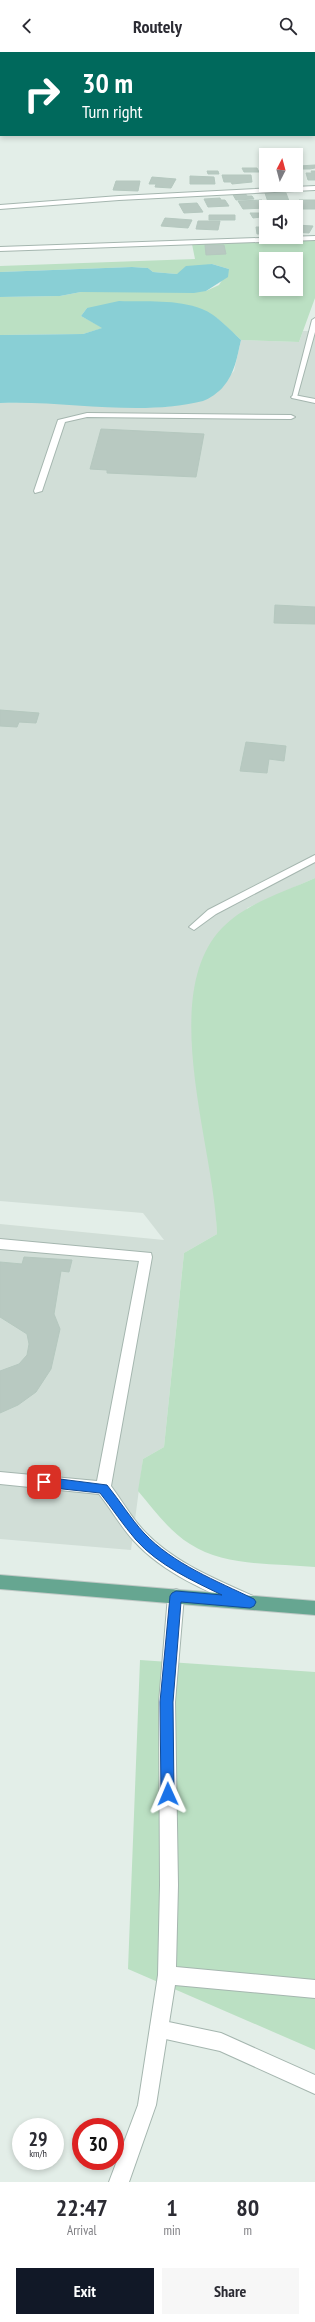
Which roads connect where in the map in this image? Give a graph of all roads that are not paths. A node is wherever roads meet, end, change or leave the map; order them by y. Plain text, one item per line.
1 (315, 188) edge
2 (0, 207) edge
3 (315, 238) edge
4 (0, 249) edge
5 (315, 320) edge
6 (315, 401) edge
7 (291, 417) dead end
8 (38, 491) dead end
9 (315, 858) edge
10 (194, 927) dead end
11 (0, 1244) edge
12 (0, 1478) edge
13 (103, 1488) junction
14 (0, 1582) edge
15 (176, 1596) junction
16 (250, 1602) junction
17 (315, 1608) edge
18 (167, 1975) junction
19 (315, 1989) edge
20 (160, 2029) junction
21 (315, 2085) edge
22 (119, 2182) edge

1 - 2 street
3 - 4 street
5 - 6 street
7 - 8 street
9 - 10 street
11 - 13 street
12 - 13 street
13 - 16 street
14 - 15 main road
15 - 16 main road
15 - 18 street
16 - 17 main road
18 - 19 street
18 - 20 street
20 - 21 street
20 - 22 street

